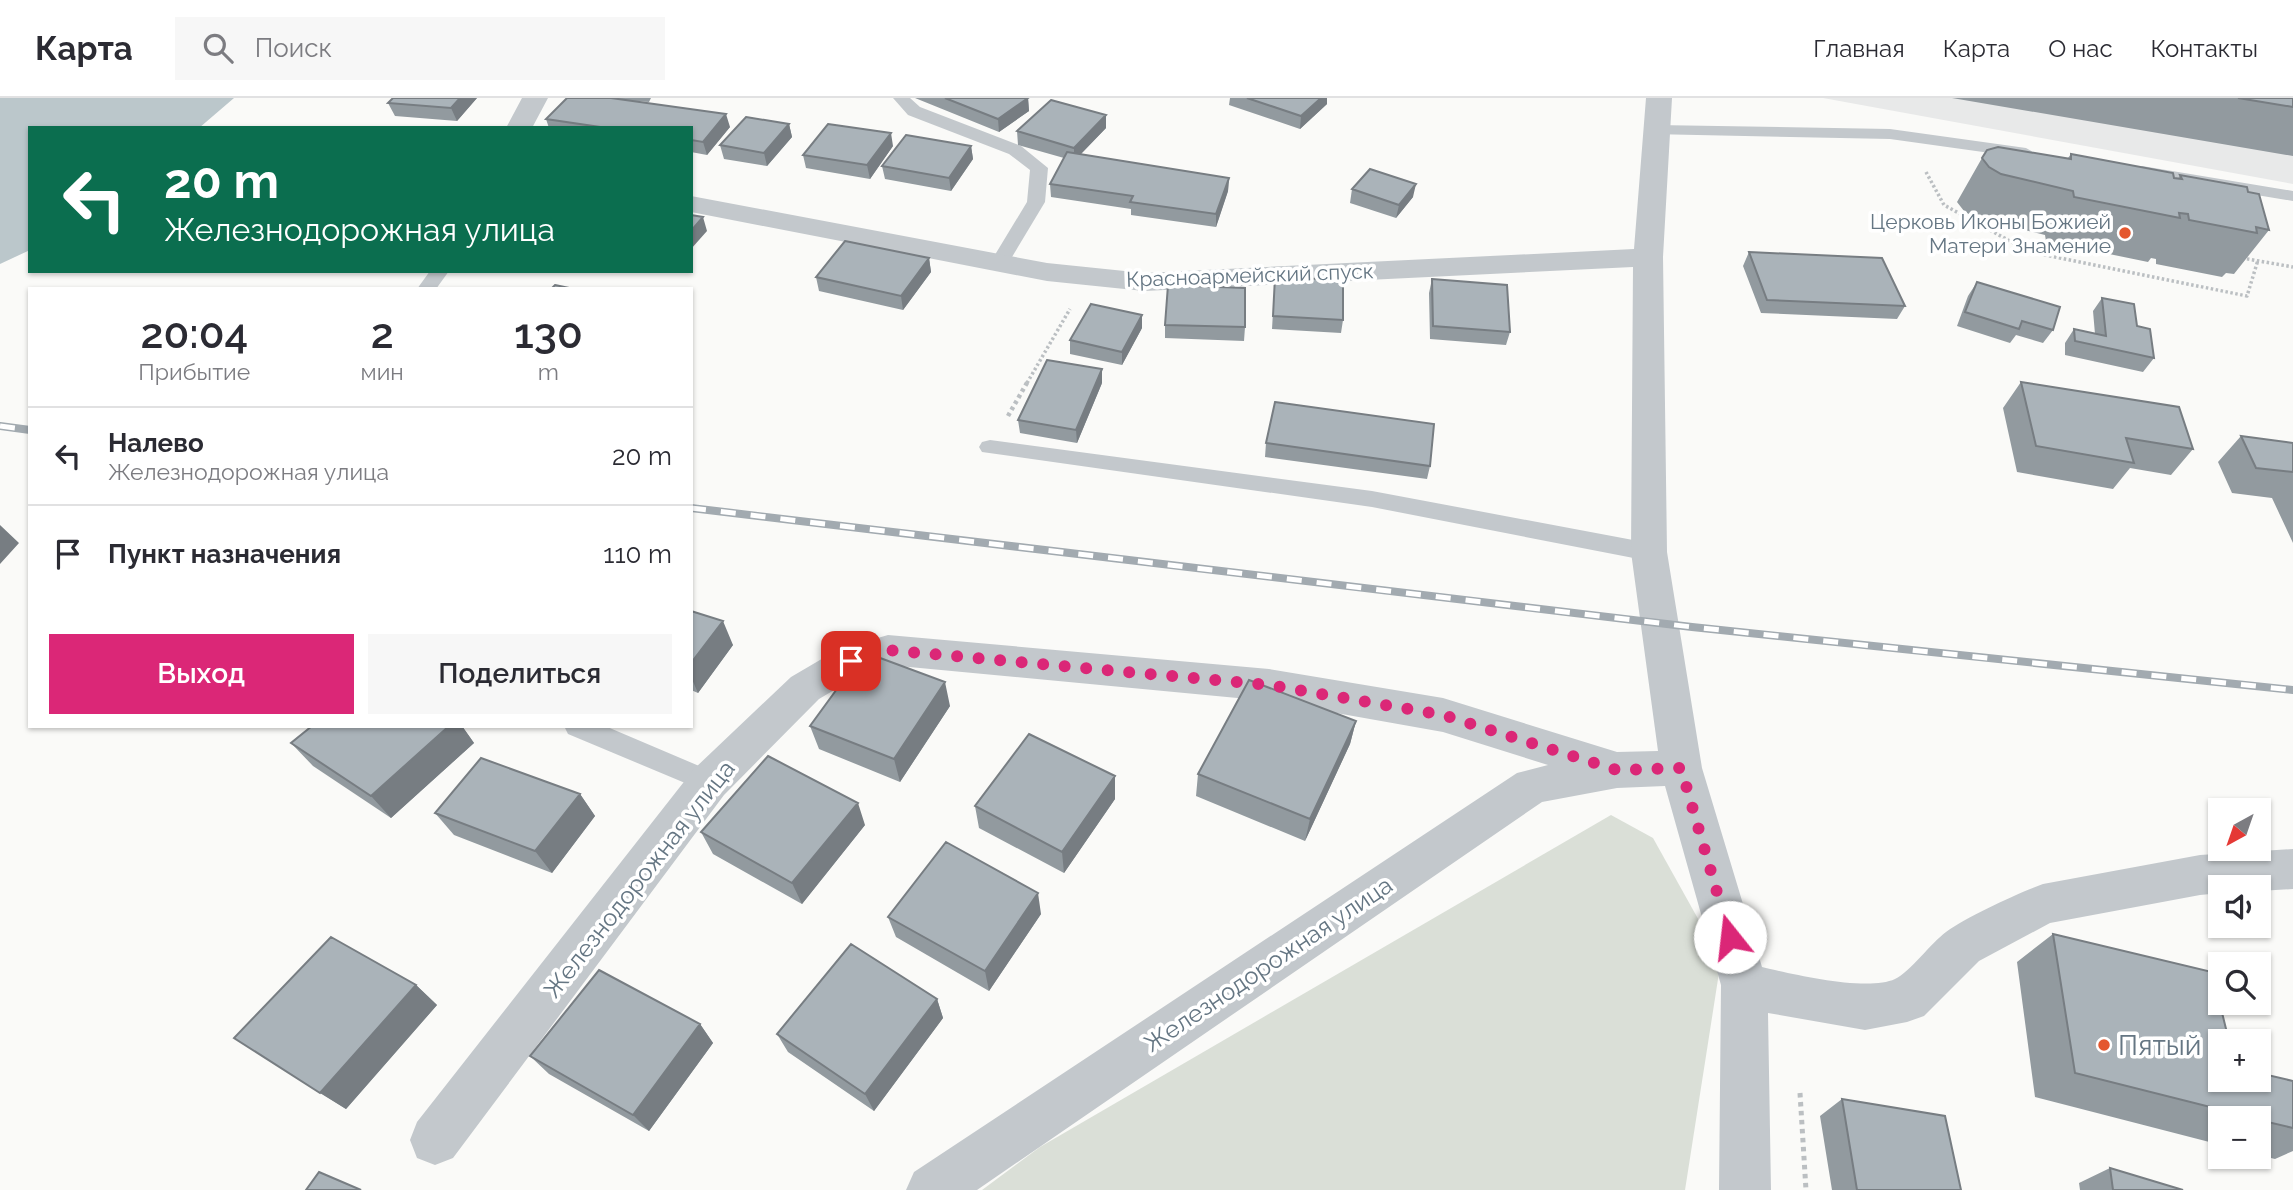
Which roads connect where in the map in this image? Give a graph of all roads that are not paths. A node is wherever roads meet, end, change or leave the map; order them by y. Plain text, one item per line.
1 (535, 98) edge
2 (901, 98) edge
3 (1657, 114) edge
4 (520, 126) edge
5 (2038, 155) edge
6 (2120, 168) edge
7 (2293, 196) edge
8 (693, 204) edge
9 (1648, 257) junction
10 (999, 263) junction
11 (438, 273) edge
12 (428, 287) edge
13 (990, 447) road end
14 (1649, 552) junction
15 (582, 728) edge
16 (1681, 768) junction
17 (1617, 770) junction
18 (709, 782) junction
19 (2293, 869) edge
20 (1744, 985) junction
21 (435, 1140) dead end
22 (932, 1190) edge
23 (1745, 1190) edge

1 - 4 street
2 - 10 lane
3 - 5 lane
3 - 9 street
6 - 7 lane
8 - 10 street, Красноармейский спуск
9 - 10 street, Красноармейский спуск
9 - 14 street
11 - 12 lane
13 - 14 lane
14 - 16 street
15 - 18 lane
16 - 17 street, Железнодорожная улица
16 - 20 street
17 - 18 street, Железнодорожная улица
17 - 22 street, Железнодорожная улица
18 - 21 street, Железнодорожная улица
19 - 20 street
20 - 23 street

